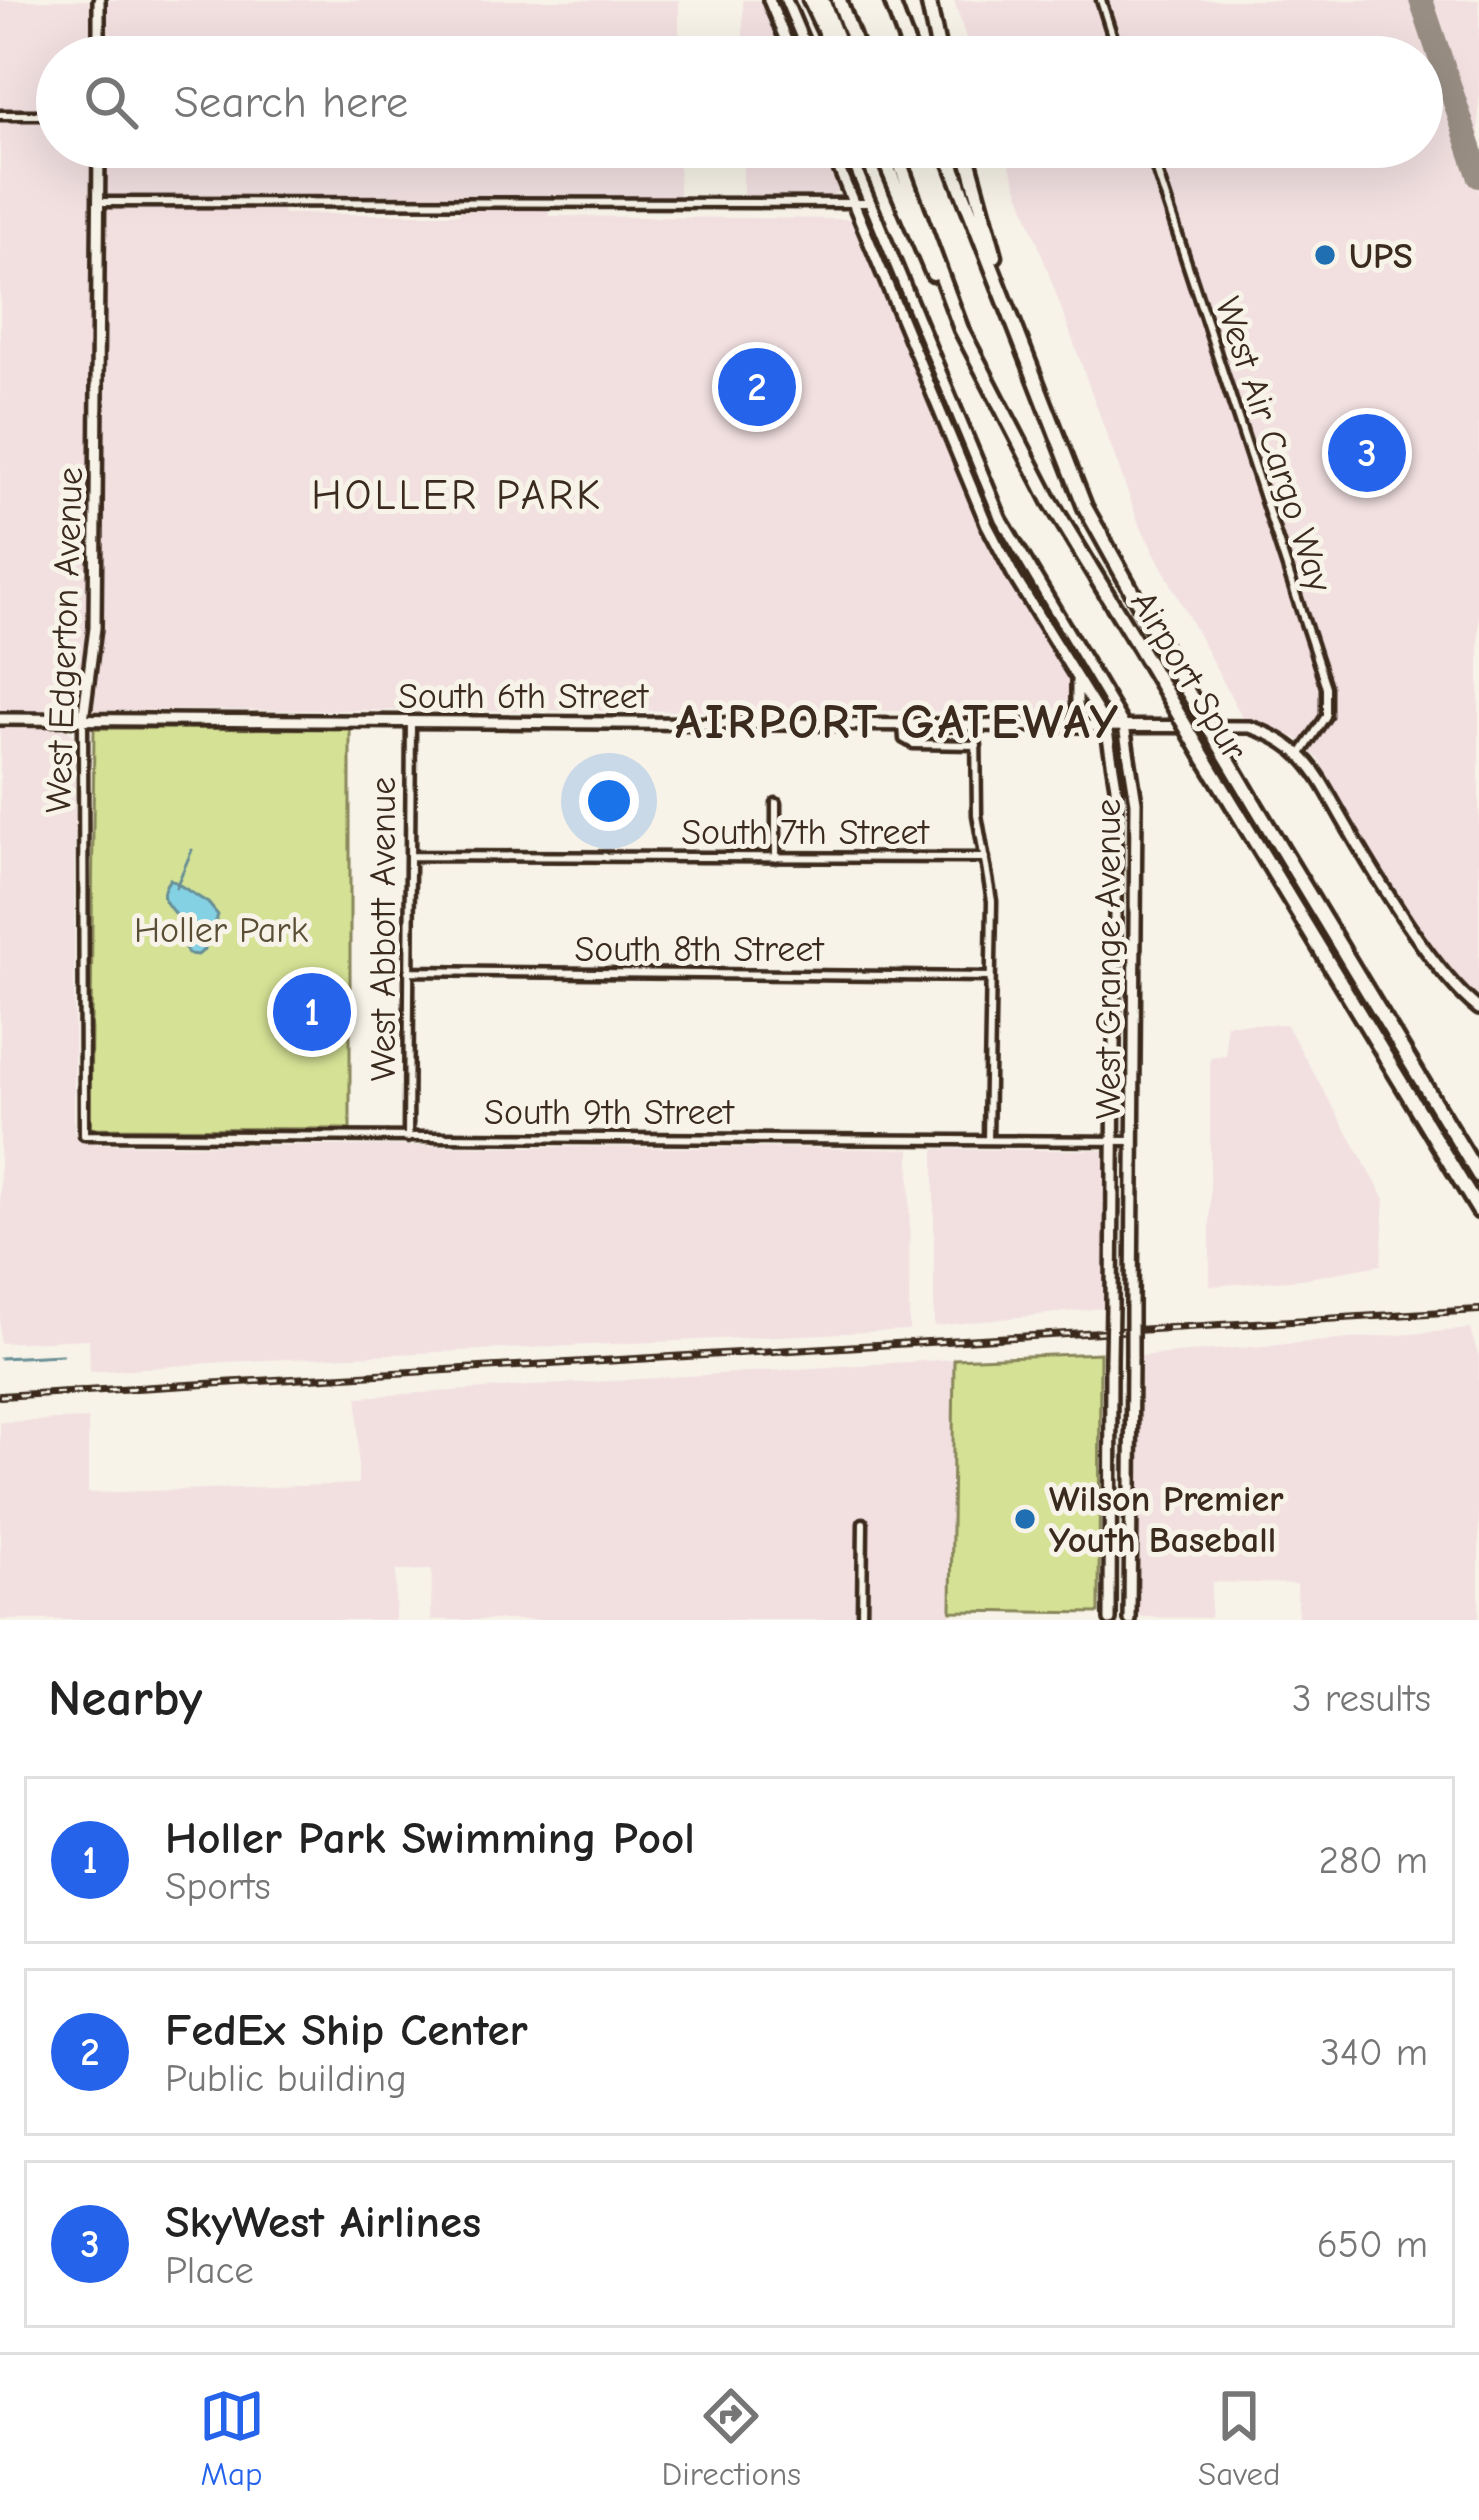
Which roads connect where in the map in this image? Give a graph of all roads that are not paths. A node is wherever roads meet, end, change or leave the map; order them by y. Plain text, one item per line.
1 (99, 0) edge
2 (769, 0) edge
3 (786, 0) edge
4 (810, 0) edge
5 (822, 0) edge
6 (839, 0) edge
7 (891, 0) edge
8 (928, 0) edge
9 (1100, 0) edge
10 (99, 36) edge
11 (784, 36) edge
12 (801, 36) edge
13 (829, 36) edge
14 (833, 36) edge
15 (852, 36) edge
16 (904, 36) edge
17 (936, 36) edge
18 (1112, 36) edge
19 (0, 115) edge
20 (36, 115) edge
21 (99, 168) edge
22 (839, 168) edge
23 (856, 168) edge
24 (887, 168) edge
25 (902, 168) edge
26 (953, 168) edge
27 (971, 168) edge
28 (1156, 168) edge
29 (98, 202) junction
30 (853, 203) junction
31 (870, 203) junction
32 (893, 259) junction
33 (878, 265) junction
34 (1011, 316) junction
35 (961, 328) junction
36 (988, 487) junction
37 (973, 493) junction
38 (1076, 676) junction
39 (0, 719) edge
40 (83, 720) junction
41 (411, 722) junction
42 (903, 724) junction
43 (976, 724) junction
44 (1069, 725) junction
45 (1106, 725) junction
46 (1124, 726) junction
47 (976, 745) junction
48 (1301, 754) junction
49 (1116, 802) junction
50 (1136, 802) junction
51 (776, 803) dead end
52 (410, 856) junction
53 (776, 858) junction
54 (985, 858) junction
55 (1114, 970) junction
56 (1135, 970) junction
57 (408, 971) junction
58 (990, 977) junction
59 (1479, 1010) edge
60 (84, 1135) joint
61 (408, 1138) junction
62 (988, 1140) junction
63 (1114, 1141) junction
64 (1133, 1141) junction
65 (1479, 1176) edge
66 (1479, 1211) edge
67 (863, 1523) dead end
68 (1111, 1540) junction
69 (1130, 1540) junction
70 (862, 1620) edge
71 (1110, 1620) edge
72 (1130, 1620) edge

1 - 10 street
2 - 11 street
3 - 12 street
4 - 13 highway
5 - 14 highway
6 - 15 highway
7 - 16 highway
8 - 17 highway
9 - 18 street
19 - 20 street
21 - 29 street, West Edgerton Avenue
22 - 30 street, West Grange Avenue
23 - 31 street, West Grange Avenue
24 - 35 highway
25 - 35 highway, Airport Spur
26 - 34 highway, Airport Spur
27 - 34 highway
28 - 48 street, West Air Cargo Way
29 - 30 street
29 - 40 street, West Edgerton Avenue
30 - 31 street
30 - 33 street, West Grange Avenue
31 - 32 street, West Grange Avenue
32 - 33 street
32 - 36 street, West Grange Avenue
33 - 37 street, West Grange Avenue
34 - 65 highway, Airport Spur, bridge
35 - 66 highway, Airport Spur, bridge
36 - 37 street
36 - 46 street, West Grange Avenue
37 - 38 street, West Grange Avenue
38 - 44 street
38 - 45 street, West Grange Avenue
39 - 40 street, South 6th Street
40 - 41 street, South 6th Street
40 - 60 street, West Edgerton Avenue
41 - 42 street, South 6th Street
41 - 52 street, West Abbott Avenue
42 - 43 street, South 6th Street
42 - 47 street
43 - 44 street, South 6th Street
43 - 47 street
44 - 45 street, South 6th Street
45 - 46 street, South 6th Street
45 - 49 street, West Grange Avenue
46 - 48 street, South 6th Street
46 - 50 street, West Grange Avenue
47 - 54 street
48 - 59 street, South 6th Street
49 - 50 street
49 - 55 street, West Grange Avenue
50 - 56 street, West Grange Avenue
51 - 53 street
52 - 53 street, South 7th Street
52 - 57 street, West Abbott Avenue
53 - 54 street, South 7th Street
54 - 58 street
55 - 56 street
55 - 63 street, West Grange Avenue
56 - 64 street, West Grange Avenue
57 - 58 street, South 8th Street
57 - 61 street, West Abbott Avenue
58 - 62 street
60 - 61 street, South 9th Street
61 - 62 street, South 9th Street
62 - 63 street, South 9th Street
63 - 64 street, South 9th Street
63 - 68 street, West Grange Avenue, bridge
64 - 69 street, West Grange Avenue, bridge
67 - 70 street
68 - 69 street
68 - 71 street, West Grange Avenue
69 - 72 street, West Grange Avenue

